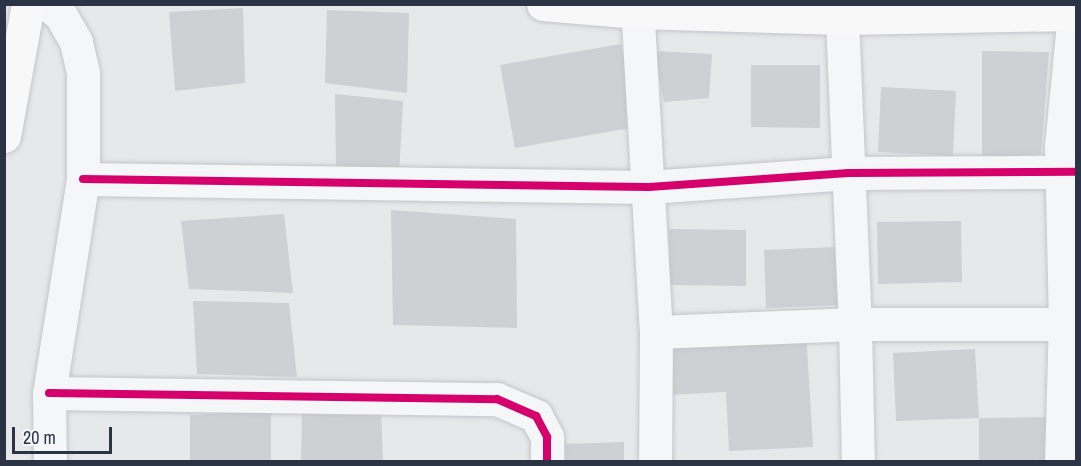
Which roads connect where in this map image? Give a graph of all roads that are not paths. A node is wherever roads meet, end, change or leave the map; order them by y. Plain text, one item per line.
1 (28, 4) edge
2 (47, 4) edge
3 (543, 4) edge
4 (637, 8) edge
5 (1075, 14) edge
6 (842, 18) junction
7 (4, 136) edge
8 (1069, 172) edge
9 (849, 173) junction
10 (83, 179) junction
11 (649, 187) junction
12 (1071, 323) edge
13 (855, 324) junction
14 (656, 332) junction
15 (49, 393) junction
16 (50, 462) edge
17 (547, 462) edge
18 (655, 462) edge
19 (858, 462) edge
20 (1061, 462) edge

1 - 7 main road
2 - 10 street
3 - 4 main road
4 - 6 main road
4 - 11 street
5 - 6 main road
5 - 8 street
6 - 9 street
8 - 9 street
8 - 12 street
9 - 11 street
9 - 13 street
10 - 11 street
10 - 15 street
11 - 14 street
12 - 13 street
12 - 20 street
13 - 14 street
13 - 19 street
14 - 18 street
15 - 16 street
15 - 17 street

